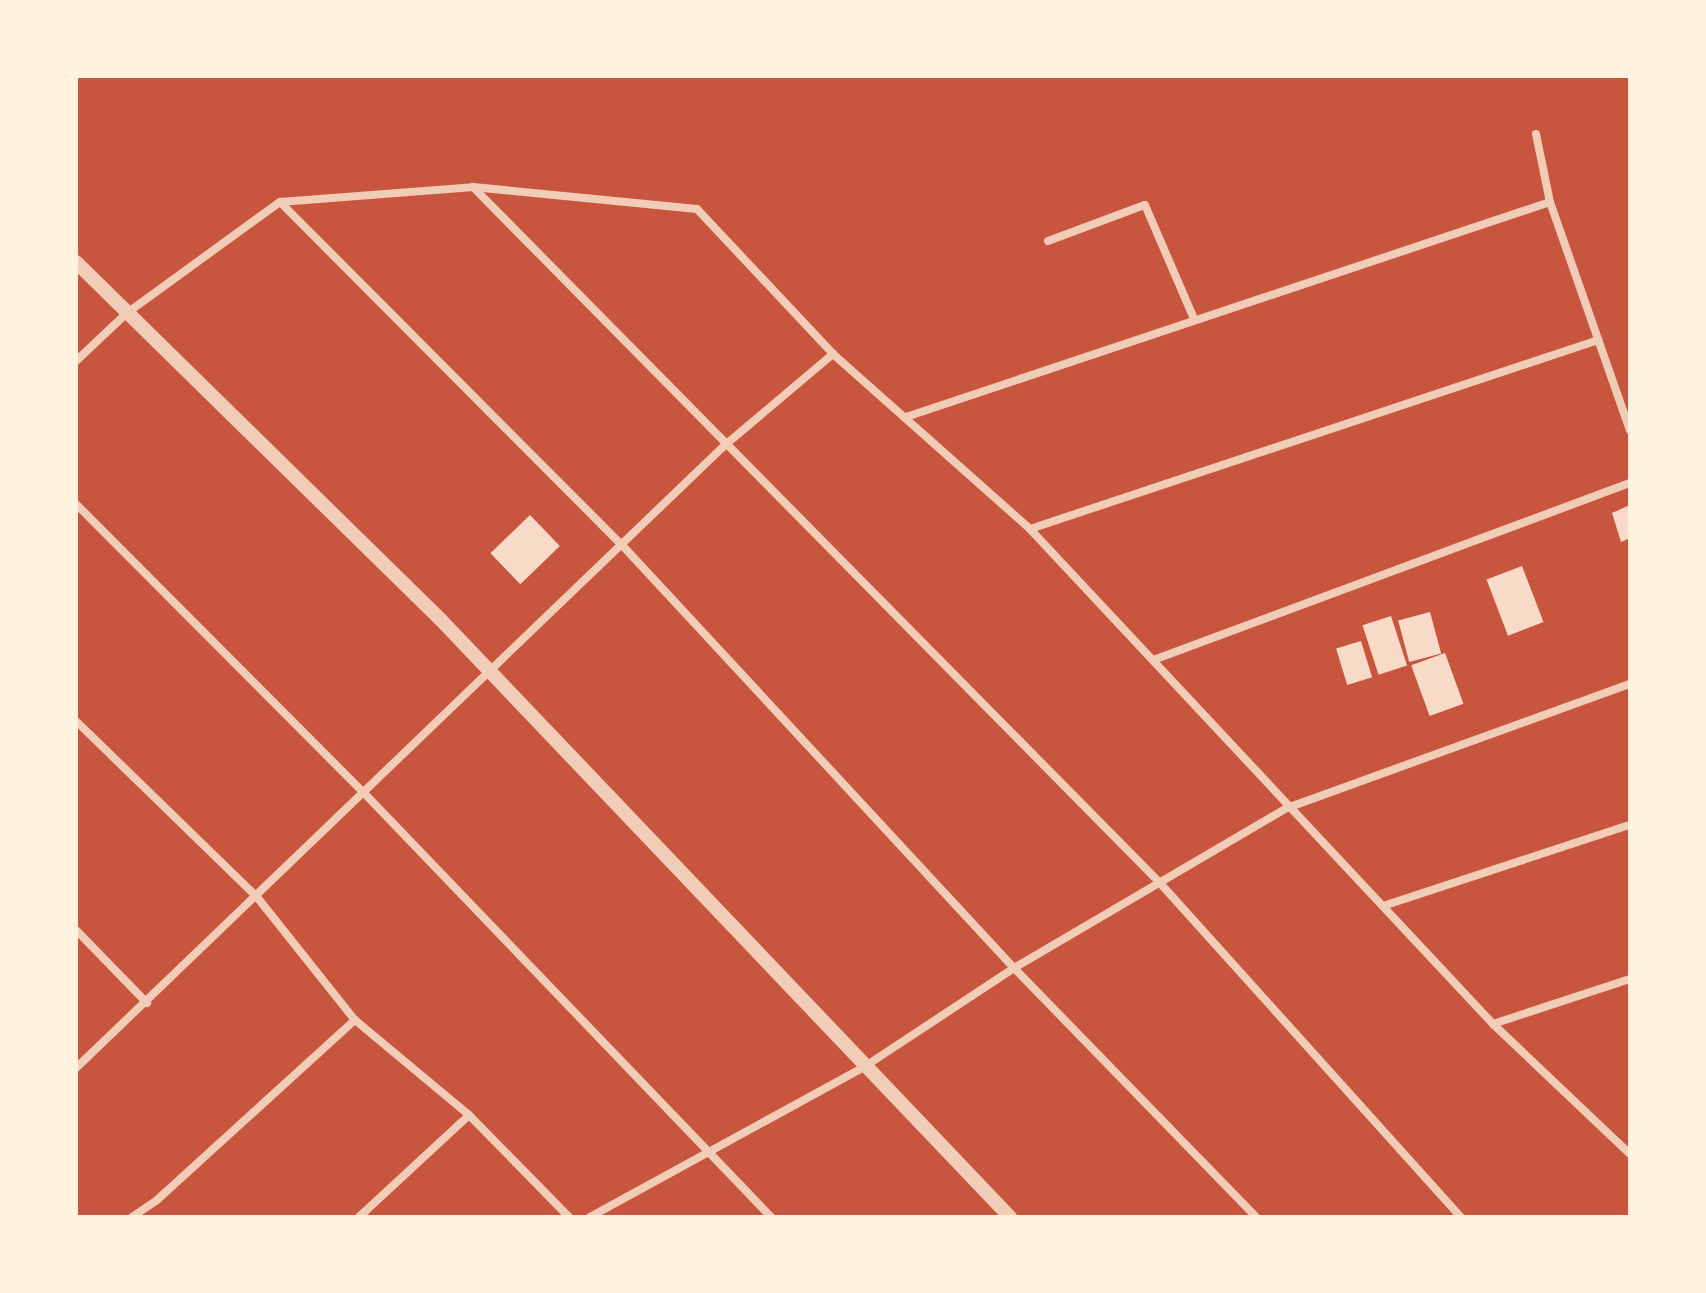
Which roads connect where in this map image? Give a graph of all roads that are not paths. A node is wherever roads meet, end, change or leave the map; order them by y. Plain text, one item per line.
1 (1536, 134) dead end
2 (473, 187) junction
3 (280, 202) junction
4 (1550, 202) junction
5 (1048, 241) dead end
6 (76, 262) edge
7 (127, 313) junction
8 (1194, 319) junction
9 (1598, 340) junction
10 (833, 354) junction
11 (76, 361) edge
12 (906, 417) junction
13 (1630, 430) edge
14 (724, 446) junction
15 (1630, 483) edge
16 (76, 504) edge
17 (1030, 529) junction
18 (622, 545) junction
19 (1156, 659) junction
20 (489, 673) junction
21 (1630, 684) edge
22 (76, 721) edge
23 (365, 794) junction
24 (1287, 808) junction
25 (1630, 825) edge
26 (1160, 883) junction
27 (257, 897) junction
28 (1383, 906) junction
29 (76, 930) edge
30 (1014, 968) junction
31 (1630, 979) edge
32 (147, 1003) junction
33 (355, 1020) junction
34 (1493, 1024) junction
35 (864, 1067) junction
36 (76, 1068) edge
37 (469, 1115) junction
38 (1630, 1141) edge
39 (1619, 1144) junction
40 (706, 1153) junction
41 (1630, 1154) edge
42 (132, 1217) edge
43 (359, 1217) edge
44 (569, 1217) edge
45 (590, 1217) edge
46 (771, 1217) edge
47 (1010, 1217) edge
48 (1256, 1217) edge
49 (1461, 1217) edge

1 - 4 street
2 - 3 street
2 - 10 street
2 - 14 street
3 - 7 street
3 - 18 street
4 - 8 street
4 - 9 street
5 - 8 street
6 - 7 street
7 - 11 street
7 - 20 street
8 - 12 street
9 - 13 street
9 - 17 street
10 - 12 street
10 - 14 street
12 - 17 street
14 - 18 street
14 - 26 street
15 - 19 street
16 - 23 street
17 - 19 street
18 - 20 street
18 - 30 street
19 - 24 street
20 - 23 street
20 - 35 street
21 - 24 street
22 - 27 street
23 - 27 street
23 - 40 street
24 - 26 street
24 - 28 street
25 - 28 street
26 - 30 street
26 - 49 street
27 - 32 street
27 - 33 street
28 - 34 street
29 - 32 street
30 - 35 street
30 - 48 street
31 - 34 street
32 - 36 street
33 - 37 street
33 - 42 street
34 - 39 street
35 - 40 street
35 - 47 street
37 - 43 street
37 - 44 street
38 - 39 street
39 - 41 street
40 - 45 street
40 - 46 street

